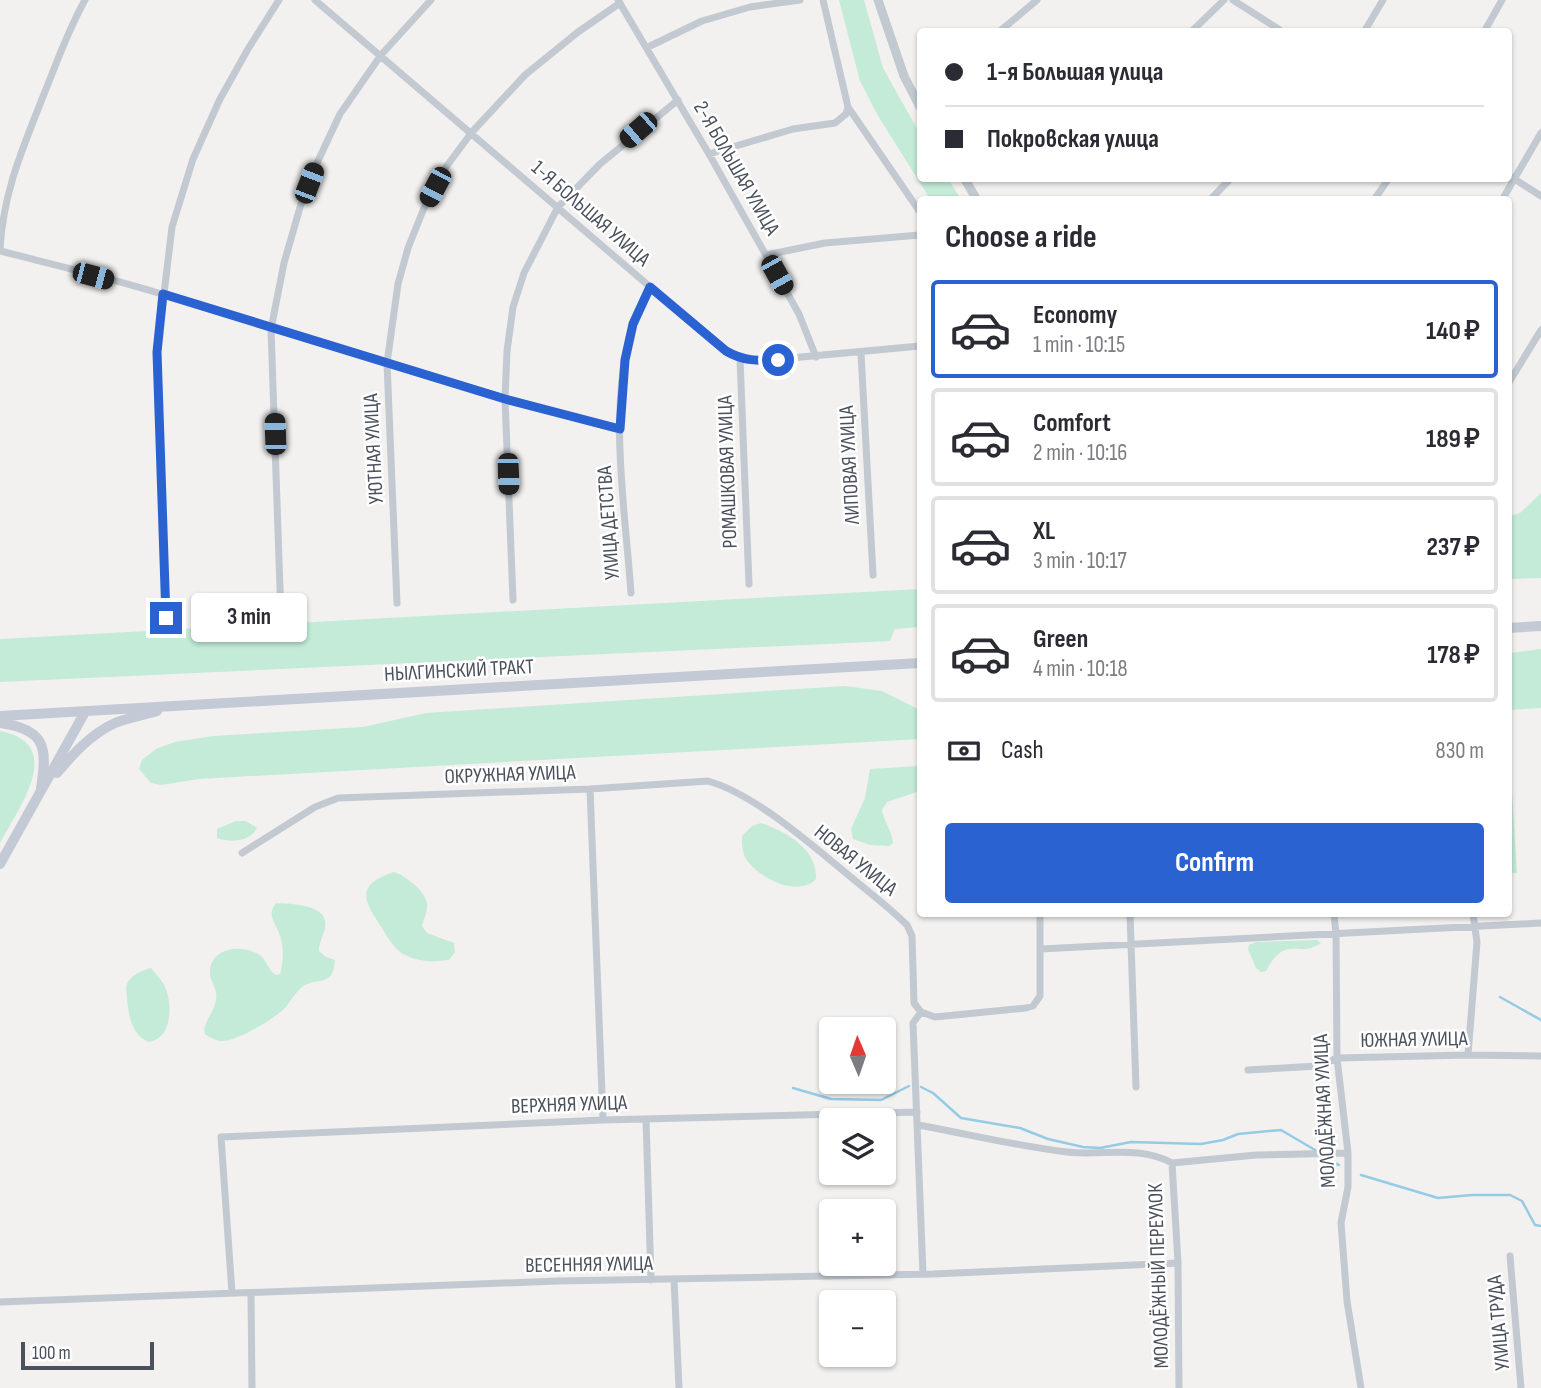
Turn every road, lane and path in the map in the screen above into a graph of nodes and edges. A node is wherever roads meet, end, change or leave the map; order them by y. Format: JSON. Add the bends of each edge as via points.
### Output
{"nodes":[{"id":1,"x":85,"y":0,"type":"edge"},
{"id":2,"x":279,"y":0,"type":"edge"},
{"id":3,"x":315,"y":0,"type":"edge"},
{"id":4,"x":431,"y":0,"type":"edge"},
{"id":5,"x":800,"y":0,"type":"edge"},
{"id":6,"x":823,"y":0,"type":"edge"},
{"id":7,"x":878,"y":0,"type":"edge"},
{"id":8,"x":1037,"y":0,"type":"edge"},
{"id":9,"x":1224,"y":0,"type":"edge"},
{"id":10,"x":1233,"y":0,"type":"edge"},
{"id":11,"x":1383,"y":0,"type":"edge"},
{"id":12,"x":1502,"y":0,"type":"edge"},
{"id":13,"x":619,"y":2,"type":"edge"},
{"id":14,"x":1004,"y":28,"type":"edge"},
{"id":15,"x":1195,"y":28,"type":"edge"},
{"id":16,"x":1277,"y":28,"type":"edge"},
{"id":17,"x":1366,"y":28,"type":"edge"},
{"id":18,"x":1485,"y":28,"type":"edge"},
{"id":19,"x":648,"y":47,"type":"junction"},
{"id":20,"x":381,"y":55,"type":"junction"},
{"id":21,"x":678,"y":100,"type":"junction"},
{"id":22,"x":917,"y":101,"type":"edge"},
{"id":23,"x":848,"y":107,"type":"junction"},
{"id":24,"x":472,"y":132,"type":"junction"},
{"id":25,"x":1541,"y":133,"type":"edge"},
{"id":26,"x":709,"y":153,"type":"junction"},
{"id":27,"x":1512,"y":176,"type":"edge"},
{"id":28,"x":1512,"y":178,"type":"edge"},
{"id":29,"x":1227,"y":182,"type":"edge"},
{"id":30,"x":1214,"y":196,"type":"edge"},
{"id":31,"x":1541,"y":196,"type":"edge"},
{"id":32,"x":558,"y":207,"type":"junction"},
{"id":33,"x":917,"y":208,"type":"edge"},
{"id":34,"x":917,"y":235,"type":"edge"},
{"id":35,"x":0,"y":250,"type":"edge"},
{"id":36,"x":766,"y":255,"type":"junction"},
{"id":37,"x":650,"y":287,"type":"junction"},
{"id":38,"x":163,"y":294,"type":"junction"},
{"id":39,"x":271,"y":329,"type":"junction"},
{"id":40,"x":1541,"y":330,"type":"edge"},
{"id":41,"x":917,"y":346,"type":"edge"},
{"id":42,"x":860,"y":353,"type":"junction"},
{"id":43,"x":816,"y":357,"type":"junction"},
{"id":44,"x":740,"y":359,"type":"junction"},
{"id":45,"x":387,"y":363,"type":"junction"},
{"id":46,"x":1512,"y":377,"type":"edge"},
{"id":47,"x":505,"y":399,"type":"junction"},
{"id":48,"x":620,"y":429,"type":"junction"},
{"id":49,"x":873,"y":575,"type":"dead end"},
{"id":50,"x":749,"y":584,"type":"dead end"},
{"id":51,"x":631,"y":593,"type":"dead end"},
{"id":52,"x":513,"y":600,"type":"dead end"},
{"id":53,"x":397,"y":603,"type":"dead end"},
{"id":54,"x":166,"y":618,"type":"dead end"},
{"id":55,"x":281,"y":618,"type":"dead end"},
{"id":56,"x":1541,"y":626,"type":"edge"},
{"id":57,"x":1512,"y":628,"type":"edge"},
{"id":58,"x":917,"y":663,"type":"edge"},
{"id":59,"x":169,"y":706,"type":"junction"},
{"id":60,"x":85,"y":712,"type":"junction"},
{"id":61,"x":0,"y":716,"type":"edge"},
{"id":62,"x":0,"y":723,"type":"edge"},
{"id":63,"x":590,"y":789,"type":"junction"},
{"id":64,"x":40,"y":795,"type":"junction"},
{"id":65,"x":242,"y":853,"type":"dead end"},
{"id":66,"x":0,"y":864,"type":"edge"},
{"id":67,"x":1040,"y":917,"type":"edge"},
{"id":68,"x":1130,"y":917,"type":"edge"},
{"id":69,"x":1334,"y":917,"type":"edge"},
{"id":70,"x":1473,"y":917,"type":"edge"},
{"id":71,"x":1541,"y":923,"type":"edge"},
{"id":72,"x":1474,"y":925,"type":"junction"},
{"id":73,"x":1336,"y":934,"type":"junction"},
{"id":74,"x":1132,"y":945,"type":"junction"},
{"id":75,"x":1041,"y":948,"type":"junction"},
{"id":76,"x":921,"y":1012,"type":"junction"},
{"id":77,"x":1468,"y":1055,"type":"junction"},
{"id":78,"x":1541,"y":1056,"type":"edge"},
{"id":79,"x":1337,"y":1058,"type":"junction"},
{"id":80,"x":1248,"y":1070,"type":"dead end"},
{"id":81,"x":1136,"y":1087,"type":"dead end"},
{"id":82,"x":918,"y":1112,"type":"junction"},
{"id":83,"x":646,"y":1119,"type":"junction"},
{"id":84,"x":603,"y":1120,"type":"junction"},
{"id":85,"x":918,"y":1125,"type":"junction"},
{"id":86,"x":1348,"y":1153,"type":"junction"},
{"id":87,"x":1172,"y":1163,"type":"junction"},
{"id":88,"x":1510,"y":1256,"type":"dead end"},
{"id":89,"x":1178,"y":1263,"type":"junction"},
{"id":90,"x":923,"y":1274,"type":"junction"},
{"id":91,"x":674,"y":1279,"type":"junction"},
{"id":92,"x":651,"y":1280,"type":"junction"},
{"id":93,"x":232,"y":1293,"type":"junction"},
{"id":94,"x":251,"y":1293,"type":"junction"},
{"id":95,"x":0,"y":1302,"type":"edge"},
{"id":96,"x":252,"y":1388,"type":"edge"},
{"id":97,"x":680,"y":1388,"type":"edge"},
{"id":98,"x":1179,"y":1388,"type":"edge"},
{"id":99,"x":1361,"y":1388,"type":"edge"},
{"id":100,"x":1521,"y":1388,"type":"edge"}],
"edges":[{"from":1,"to":35,"type":"street","via":[[12,176]]},
{"from":2,"to":38,"type":"street","via":[[220,99],[193,159],[172,228]]},
{"from":3,"to":20,"type":"street","name":"1-Я БОЛЬШАЯ УЛИЦА"},
{"from":4,"to":20,"type":"street"},
{"from":5,"to":19,"type":"street","via":[[750,6],[702,21]]},
{"from":6,"to":23,"type":"street"},
{"from":7,"to":22,"type":"street"},
{"from":8,"to":14,"type":"street"},
{"from":9,"to":15,"type":"street"},
{"from":10,"to":16,"type":"street"},
{"from":11,"to":17,"type":"street"},
{"from":12,"to":18,"type":"street"},
{"from":13,"to":19,"type":"street","name":"2-Я БОЛЬШАЯ УЛИЦА"},
{"from":13,"to":24,"type":"street","name":"УЮТНАЯ УЛИЦА","via":[[525,75]]},
{"from":19,"to":21,"type":"street","name":"2-Я БОЛЬШАЯ УЛИЦА"},
{"from":20,"to":24,"type":"street","name":"1-Я БОЛЬШАЯ УЛИЦА"},
{"from":20,"to":39,"type":"street","via":[[340,114],[317,163],[284,263]]},
{"from":21,"to":26,"type":"street","name":"2-Я БОЛЬШАЯ УЛИЦА"},
{"from":21,"to":32,"type":"street","via":[[600,164]]},
{"from":23,"to":26,"type":"street","via":[[835,123],[793,129]]},
{"from":23,"to":33,"type":"street"},
{"from":24,"to":32,"type":"street","name":"1-Я БОЛЬШАЯ УЛИЦА"},
{"from":24,"to":45,"type":"street","name":"УЮТНАЯ УЛИЦА","via":[[446,167],[408,248]]},
{"from":25,"to":27,"type":"street"},
{"from":26,"to":36,"type":"street","name":"2-Я БОЛЬШАЯ УЛИЦА"},
{"from":28,"to":31,"type":"street"},
{"from":29,"to":30,"type":"street"},
{"from":32,"to":37,"type":"street","name":"1-Я БОЛЬШАЯ УЛИЦА"},
{"from":32,"to":47,"type":"street","via":[[524,273],[513,307]]},
{"from":34,"to":36,"type":"street","via":[[825,243]]},
{"from":35,"to":38,"type":"street"},
{"from":36,"to":43,"type":"street","name":"2-Я БОЛЬШАЯ УЛИЦА","via":[[799,314]]},
{"from":37,"to":44,"type":"street","name":"1-Я БОЛЬШАЯ УЛИЦА"},
{"from":37,"to":48,"type":"street","name":"УЛИЦА ДЕТСТВА","via":[[633,324],[625,360]]},
{"from":38,"to":39,"type":"street"},
{"from":38,"to":54,"type":"street","via":[[157,352]]},
{"from":39,"to":45,"type":"street"},
{"from":39,"to":55,"type":"street"},
{"from":40,"to":46,"type":"street"},
{"from":41,"to":42,"type":"street"},
{"from":42,"to":43,"type":"street"},
{"from":42,"to":49,"type":"street","name":"ЛИПОВАЯ УЛИЦА"},
{"from":43,"to":44,"type":"street"},
{"from":44,"to":50,"type":"street","name":"РОМАШКОВАЯ УЛИЦА"},
{"from":45,"to":47,"type":"street"},
{"from":45,"to":53,"type":"street","name":"УЮТНАЯ УЛИЦА"},
{"from":47,"to":48,"type":"street"},
{"from":47,"to":52,"type":"street"},
{"from":48,"to":51,"type":"street","name":"УЛИЦА ДЕТСТВА"},
{"from":56,"to":57,"type":"main road"},
{"from":58,"to":59,"type":"main road","name":"НЫЛГИНСКИЙ ТРАКТ"},
{"from":59,"to":60,"type":"main road","name":"НЫЛГИНСКИЙ ТРАКТ"},
{"from":59,"to":64,"type":"main road","via":[[99,731],[77,749]]},
{"from":60,"to":61,"type":"main road","name":"НЫЛГИНСКИЙ ТРАКТ"},
{"from":60,"to":64,"type":"main road"},
{"from":62,"to":64,"type":"main road","via":[[26,728],[42,744]]},
{"from":63,"to":65,"type":"street","name":"ОКРУЖНАЯ УЛИЦА","via":[[338,798],[315,807]]},
{"from":63,"to":76,"type":"street","name":"НОВАЯ УЛИЦА","via":[[708,781],[726,786],[758,806],[907,925],[912,936],[914,1003]]},
{"from":63,"to":84,"type":"street","name":"ОКРУЖНАЯ УЛИЦА"},
{"from":64,"to":66,"type":"main road"},
{"from":67,"to":75,"type":"street"},
{"from":68,"to":74,"type":"street"},
{"from":69,"to":73,"type":"street","name":"МОЛОДЁЖНАЯ УЛИЦА"},
{"from":70,"to":72,"type":"street"},
{"from":71,"to":72,"type":"street"},
{"from":72,"to":73,"type":"street"},
{"from":72,"to":77,"type":"street","via":[[1477,942]]},
{"from":73,"to":74,"type":"street"},
{"from":73,"to":79,"type":"street","name":"МОЛОДЁЖНАЯ УЛИЦА"},
{"from":74,"to":75,"type":"street"},
{"from":74,"to":81,"type":"street"},
{"from":75,"to":76,"type":"street","via":[[1040,996],[1033,1006],[934,1017]]},
{"from":76,"to":82,"type":"street","via":[[913,1023]]},
{"from":77,"to":78,"type":"street","name":"ЮЖНАЯ УЛИЦА"},
{"from":77,"to":79,"type":"street","name":"ЮЖНАЯ УЛИЦА"},
{"from":79,"to":80,"type":"street","name":"ЮЖНАЯ УЛИЦА","via":[[1318,1066]]},
{"from":79,"to":86,"type":"street","name":"МОЛОДЁЖНАЯ УЛИЦА"},
{"from":82,"to":83,"type":"street","name":"ВЕРХНЯЯ УЛИЦА"},
{"from":82,"to":85,"type":"street"},
{"from":83,"to":84,"type":"street","name":"ВЕРХНЯЯ УЛИЦА"},
{"from":83,"to":92,"type":"street"},
{"from":84,"to":93,"type":"street","name":"ВЕРХНЯЯ УЛИЦА","via":[[221,1137]]},
{"from":85,"to":87,"type":"street","via":[[1070,1152],[1139,1151]]},
{"from":85,"to":90,"type":"street"},
{"from":86,"to":87,"type":"street"},
{"from":86,"to":99,"type":"street","name":"МОЛОДЁЖНАЯ УЛИЦА","via":[[1341,1223]]},
{"from":87,"to":89,"type":"street","name":"МОЛОДЁЖНЫЙ ПЕРЕУЛОК"},
{"from":88,"to":100,"type":"street","name":"УЛИЦА ТРУДА"},
{"from":89,"to":90,"type":"street","name":"ВЕСЕННЯЯ УЛИЦА"},
{"from":89,"to":98,"type":"street","name":"МОЛОДЁЖНЫЙ ПЕРЕУЛОК"},
{"from":90,"to":91,"type":"street","name":"ВЕСЕННЯЯ УЛИЦА"},
{"from":91,"to":92,"type":"street","name":"ВЕСЕННЯЯ УЛИЦА"},
{"from":91,"to":97,"type":"street"},
{"from":92,"to":94,"type":"street","name":"ВЕСЕННЯЯ УЛИЦА"},
{"from":93,"to":94,"type":"street","name":"ВЕСЕННЯЯ УЛИЦА"},
{"from":93,"to":95,"type":"street","name":"ВЕСЕННЯЯ УЛИЦА"},
{"from":94,"to":96,"type":"street"}]}
